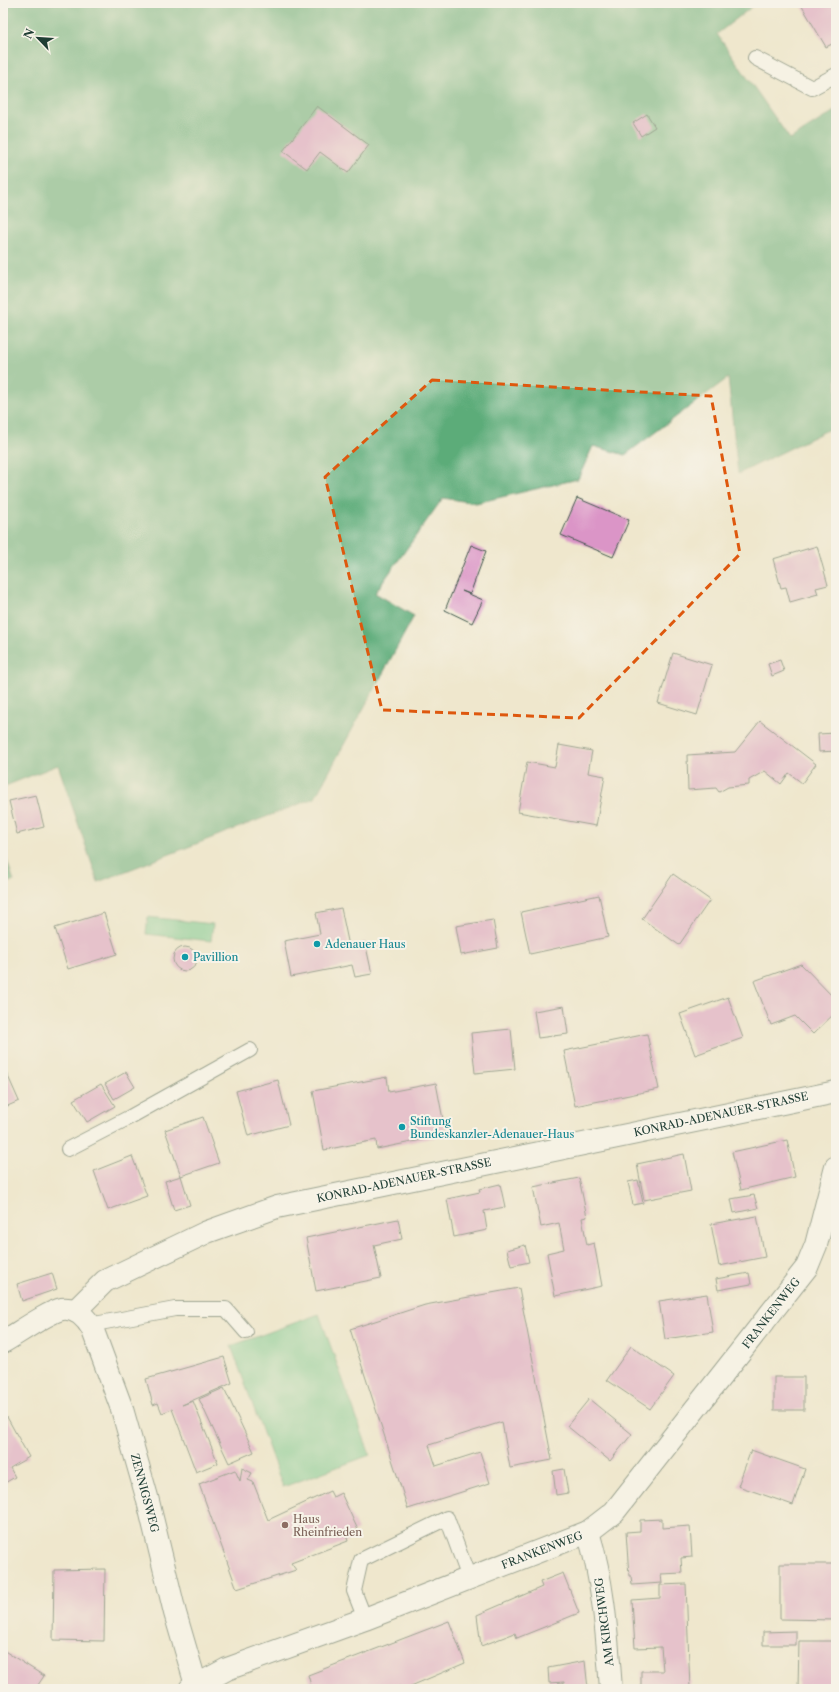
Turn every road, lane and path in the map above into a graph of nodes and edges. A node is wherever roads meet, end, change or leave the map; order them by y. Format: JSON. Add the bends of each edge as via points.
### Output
{"nodes":[{"id":1,"x":755,"y":58,"type":"dead end"},
{"id":2,"x":836,"y":75,"type":"edge"},
{"id":3,"x":250,"y":1050,"type":"dead end"},
{"id":4,"x":836,"y":1092,"type":"edge"},
{"id":5,"x":68,"y":1148,"type":"dead end"},
{"id":6,"x":836,"y":1167,"type":"edge"},
{"id":7,"x":75,"y":1311,"type":"junction"},
{"id":8,"x":92,"y":1328,"type":"junction"},
{"id":9,"x":246,"y":1332,"type":"dead end"},
{"id":10,"x":3,"y":1342,"type":"edge"},
{"id":11,"x":588,"y":1532,"type":"junction"},
{"id":12,"x":469,"y":1578,"type":"junction"},
{"id":13,"x":365,"y":1619,"type":"junction"},
{"id":14,"x":193,"y":1687,"type":"edge"},
{"id":15,"x":611,"y":1689,"type":"edge"}],
"edges":[{"from":1,"to":2,"type":"lane","via":[[812,88]]},
{"from":3,"to":5,"type":"lane","via":[[130,1117]]},
{"from":4,"to":7,"type":"street","name":"KONRAD-ADENAUER-STRASSE","via":[[277,1207],[207,1232],[105,1281]]},
{"from":6,"to":11,"type":"street","name":"FRANKENWEG","via":[[816,1245],[806,1267],[614,1512]]},
{"from":7,"to":8,"type":"street","name":"ZENNIGSWEG","via":[[85,1316]]},
{"from":7,"to":10,"type":"street","via":[[63,1309]]},
{"from":8,"to":9,"type":"lane","via":[[100,1323],[175,1309],[226,1309]]},
{"from":8,"to":14,"type":"street","name":"ZENNIGSWEG","via":[[122,1409],[145,1490]]},
{"from":11,"to":12,"type":"street","name":"FRANKENWEG"},
{"from":11,"to":15,"type":"street","name":"AM KIRCHWEG","via":[[604,1608]]},
{"from":12,"to":13,"type":"street","name":"FRANKENWEG"},
{"from":12,"to":13,"type":"lane","via":[[447,1518],[361,1560],[354,1590]]},
{"from":13,"to":14,"type":"street","name":"FRANKENWEG","via":[[227,1669]]}]}
